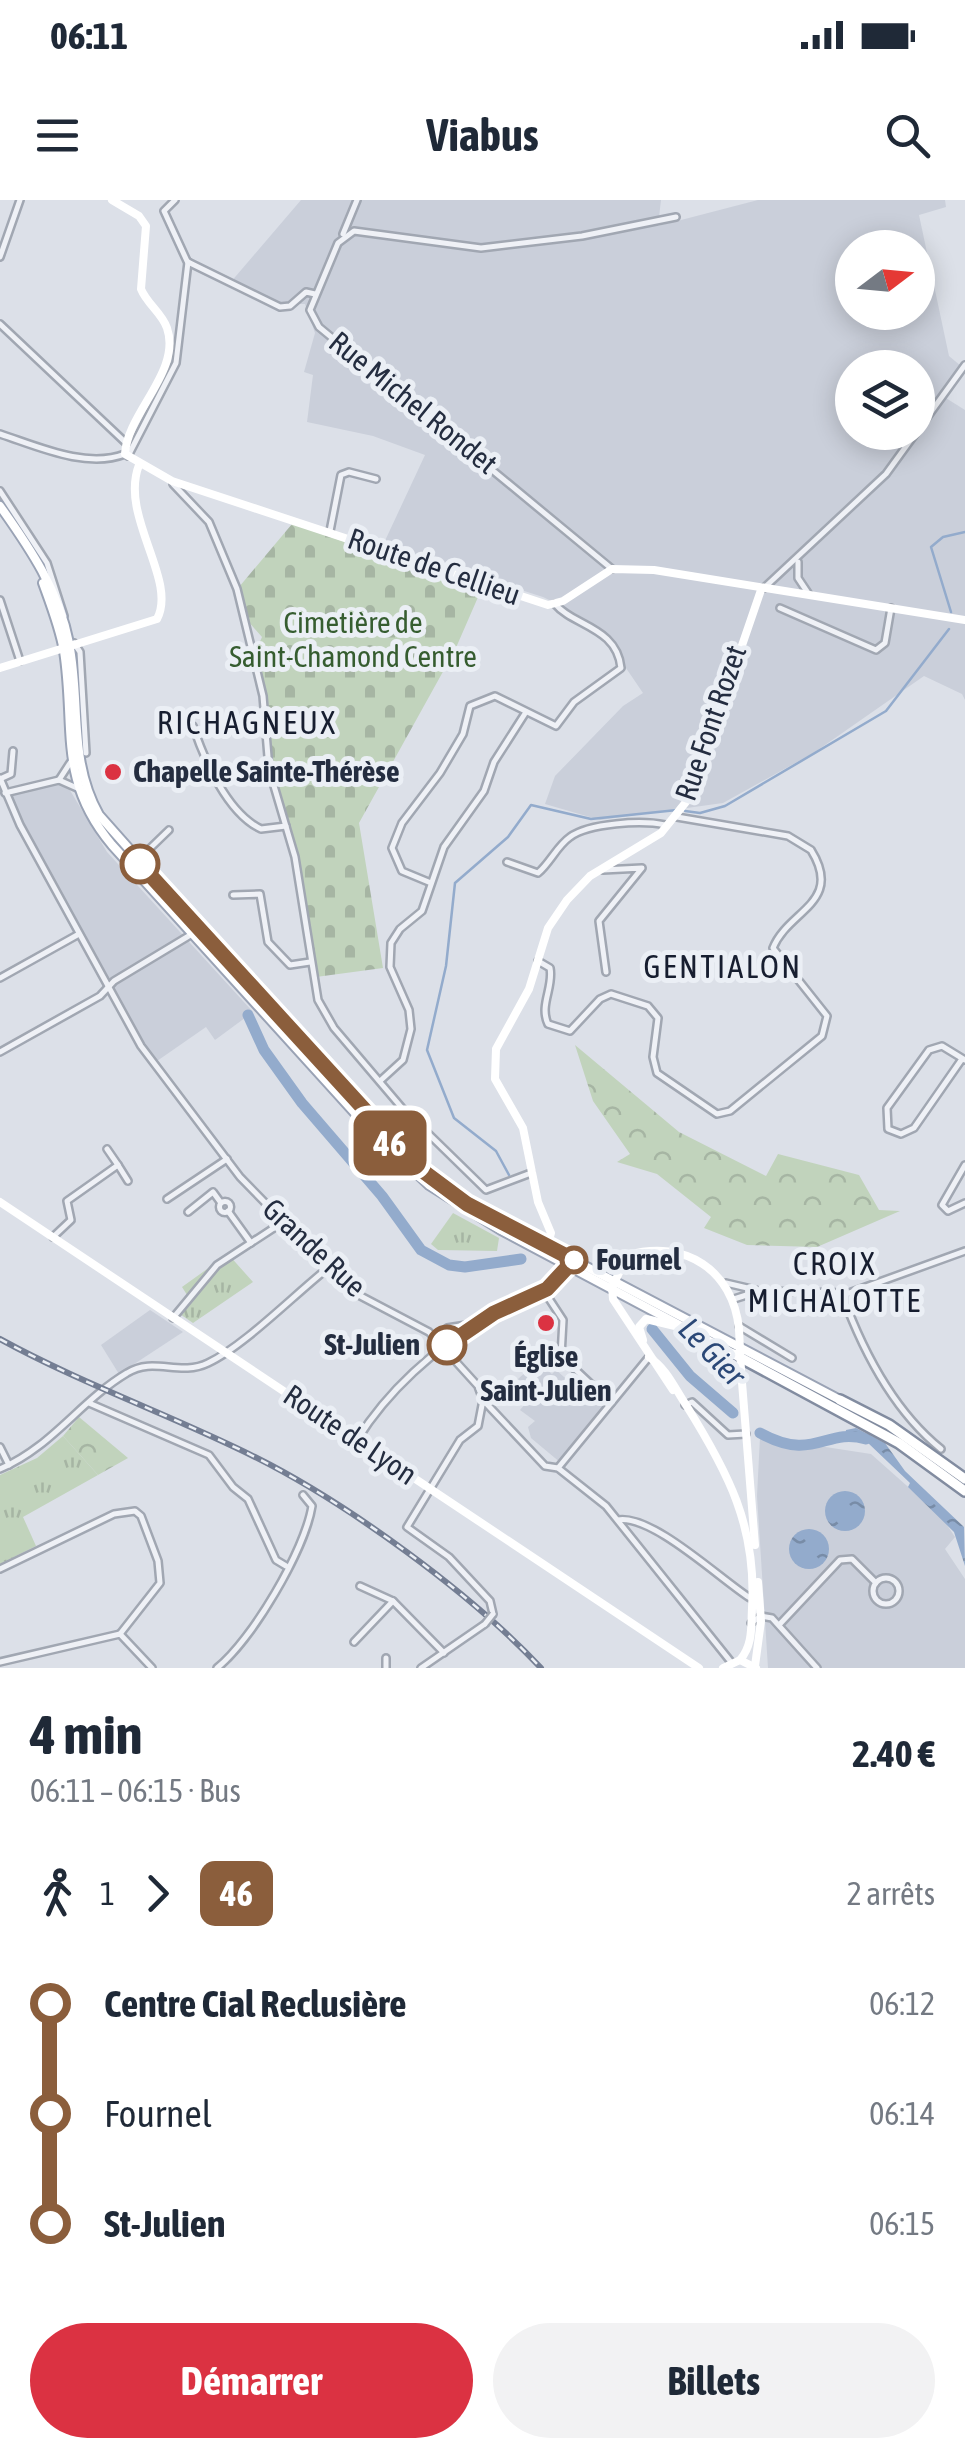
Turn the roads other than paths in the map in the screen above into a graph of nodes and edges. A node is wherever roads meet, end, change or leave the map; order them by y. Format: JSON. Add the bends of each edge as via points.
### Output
{"nodes":[{"id":1,"x":20,"y":200,"type":"edge"},
{"id":2,"x":112,"y":200,"type":"edge"},
{"id":3,"x":176,"y":200,"type":"edge"},
{"id":4,"x":357,"y":200,"type":"edge"},
{"id":5,"x":676,"y":216,"type":"dead end"},
{"id":6,"x":342,"y":236,"type":"junction"},
{"id":7,"x":0,"y":257,"type":"edge"},
{"id":8,"x":188,"y":262,"type":"junction"},
{"id":9,"x":315,"y":294,"type":"junction"},
{"id":10,"x":0,"y":324,"type":"edge"},
{"id":11,"x":965,"y":365,"type":"edge"},
{"id":12,"x":0,"y":434,"type":"edge"},
{"id":13,"x":126,"y":451,"type":"junction"},
{"id":14,"x":139,"y":465,"type":"junction"},
{"id":15,"x":376,"y":478,"type":"dead end"},
{"id":16,"x":172,"y":482,"type":"junction"},
{"id":17,"x":0,"y":491,"type":"edge"},
{"id":18,"x":0,"y":506,"type":"edge"},
{"id":19,"x":330,"y":532,"type":"junction"},
{"id":20,"x":798,"y":559,"type":"junction"},
{"id":21,"x":39,"y":567,"type":"junction"},
{"id":22,"x":612,"y":570,"type":"junction"},
{"id":23,"x":761,"y":590,"type":"junction"},
{"id":24,"x":808,"y":595,"type":"junction"},
{"id":25,"x":0,"y":600,"type":"edge"},
{"id":26,"x":555,"y":604,"type":"junction"},
{"id":27,"x":780,"y":608,"type":"dead end"},
{"id":28,"x":890,"y":608,"type":"junction"},
{"id":29,"x":62,"y":618,"type":"junction"},
{"id":30,"x":965,"y":620,"type":"edge"},
{"id":31,"x":69,"y":645,"type":"junction"},
{"id":32,"x":20,"y":661,"type":"junction"},
{"id":33,"x":0,"y":668,"type":"edge"},
{"id":34,"x":526,"y":712,"type":"junction"},
{"id":35,"x":192,"y":726,"type":"dead end"},
{"id":36,"x":13,"y":750,"type":"dead end"},
{"id":37,"x":86,"y":753,"type":"dead end"},
{"id":38,"x":70,"y":763,"type":"junction"},
{"id":39,"x":0,"y":779,"type":"edge"},
{"id":40,"x":59,"y":780,"type":"junction"},
{"id":41,"x":77,"y":788,"type":"junction"},
{"id":42,"x":6,"y":793,"type":"junction"},
{"id":43,"x":680,"y":812,"type":"junction"},
{"id":44,"x":286,"y":826,"type":"junction"},
{"id":45,"x":667,"y":828,"type":"junction"},
{"id":46,"x":168,"y":830,"type":"dead end"},
{"id":47,"x":137,"y":861,"type":"junction"},
{"id":48,"x":507,"y":862,"type":"dead end"},
{"id":49,"x":602,"y":868,"type":"junction"},
{"id":50,"x":432,"y":883,"type":"junction"},
{"id":51,"x":233,"y":895,"type":"dead end"},
{"id":52,"x":196,"y":930,"type":"junction"},
{"id":53,"x":80,"y":934,"type":"junction"},
{"id":54,"x":538,"y":961,"type":"junction"},
{"id":55,"x":310,"y":962,"type":"junction"},
{"id":56,"x":606,"y":972,"type":"dead end"},
{"id":57,"x":0,"y":978,"type":"edge"},
{"id":58,"x":109,"y":988,"type":"junction"},
{"id":59,"x":0,"y":1052,"type":"edge"},
{"id":60,"x":964,"y":1060,"type":"edge"},
{"id":61,"x":380,"y":1081,"type":"junction"},
{"id":62,"x":106,"y":1149,"type":"dead end"},
{"id":63,"x":227,"y":1159,"type":"junction"},
{"id":64,"x":118,"y":1166,"type":"junction"},
{"id":65,"x":965,"y":1166,"type":"edge"},
{"id":66,"x":531,"y":1173,"type":"junction"},
{"id":67,"x":128,"y":1182,"type":"dead end"},
{"id":68,"x":167,"y":1199,"type":"dead end"},
{"id":69,"x":0,"y":1202,"type":"edge"},
{"id":70,"x":965,"y":1203,"type":"edge"},
{"id":71,"x":188,"y":1212,"type":"dead end"},
{"id":72,"x":283,"y":1222,"type":"junction"},
{"id":73,"x":53,"y":1237,"type":"junction"},
{"id":74,"x":250,"y":1243,"type":"junction"},
{"id":75,"x":547,"y":1250,"type":"junction"},
{"id":76,"x":964,"y":1254,"type":"edge"},
{"id":77,"x":572,"y":1263,"type":"junction"},
{"id":78,"x":328,"y":1268,"type":"junction"},
{"id":79,"x":726,"y":1283,"type":"junction"},
{"id":80,"x":613,"y":1284,"type":"junction"},
{"id":81,"x":544,"y":1291,"type":"junction"},
{"id":82,"x":759,"y":1291,"type":"junction"},
{"id":83,"x":842,"y":1294,"type":"junction"},
{"id":84,"x":734,"y":1299,"type":"junction"},
{"id":85,"x":173,"y":1318,"type":"junction"},
{"id":86,"x":477,"y":1324,"type":"junction"},
{"id":87,"x":739,"y":1327,"type":"junction"},
{"id":88,"x":451,"y":1342,"type":"junction"},
{"id":89,"x":444,"y":1347,"type":"junction"},
{"id":90,"x":560,"y":1349,"type":"junction"},
{"id":91,"x":724,"y":1349,"type":"junction"},
{"id":92,"x":224,"y":1352,"type":"junction"},
{"id":93,"x":734,"y":1354,"type":"joint"},
{"id":94,"x":648,"y":1356,"type":"junction"},
{"id":95,"x":792,"y":1358,"type":"dead end"},
{"id":96,"x":538,"y":1360,"type":"dead end"},
{"id":97,"x":663,"y":1368,"type":"junction"},
{"id":98,"x":483,"y":1400,"type":"junction"},
{"id":99,"x":840,"y":1400,"type":"joint"},
{"id":100,"x":89,"y":1403,"type":"junction"},
{"id":101,"x":611,"y":1403,"type":"junction"},
{"id":102,"x":686,"y":1405,"type":"junction"},
{"id":103,"x":746,"y":1434,"type":"junction"},
{"id":104,"x":357,"y":1440,"type":"junction"},
{"id":105,"x":0,"y":1446,"type":"edge"},
{"id":106,"x":942,"y":1449,"type":"dead end"},
{"id":107,"x":10,"y":1465,"type":"junction"},
{"id":108,"x":558,"y":1468,"type":"junction"},
{"id":109,"x":0,"y":1469,"type":"edge"},
{"id":110,"x":965,"y":1479,"type":"edge"},
{"id":111,"x":430,"y":1489,"type":"junction"},
{"id":112,"x":965,"y":1490,"type":"edge"},
{"id":113,"x":750,"y":1492,"type":"junction"},
{"id":114,"x":303,"y":1495,"type":"dead end"},
{"id":115,"x":742,"y":1509,"type":"junction"},
{"id":116,"x":618,"y":1520,"type":"junction"},
{"id":117,"x":754,"y":1557,"type":"junction"},
{"id":118,"x":286,"y":1566,"type":"junction"},
{"id":119,"x":0,"y":1569,"type":"edge"},
{"id":120,"x":876,"y":1583,"type":"junction"},
{"id":121,"x":360,"y":1586,"type":"dead end"},
{"id":122,"x":752,"y":1598,"type":"junction"},
{"id":123,"x":393,"y":1601,"type":"junction"},
{"id":124,"x":761,"y":1616,"type":"junction"},
{"id":125,"x":751,"y":1624,"type":"junction"},
{"id":126,"x":779,"y":1625,"type":"junction"},
{"id":127,"x":759,"y":1631,"type":"junction"},
{"id":128,"x":120,"y":1634,"type":"junction"},
{"id":129,"x":354,"y":1642,"type":"dead end"},
{"id":130,"x":444,"y":1652,"type":"junction"},
{"id":131,"x":386,"y":1658,"type":"dead end"},
{"id":132,"x":0,"y":1662,"type":"edge"},
{"id":133,"x":732,"y":1663,"type":"edge"},
{"id":134,"x":756,"y":1667,"type":"edge"},
{"id":135,"x":152,"y":1668,"type":"edge"},
{"id":136,"x":216,"y":1668,"type":"edge"},
{"id":137,"x":386,"y":1668,"type":"edge"},
{"id":138,"x":421,"y":1668,"type":"edge"},
{"id":139,"x":699,"y":1668,"type":"edge"},
{"id":140,"x":817,"y":1668,"type":"edge"}],
"edges":[{"from":1,"to":7,"type":"street"},
{"from":2,"to":13,"type":"main road","via":[[146,226],[141,289],[169,337]]},
{"from":3,"to":8,"type":"street","via":[[164,211]]},
{"from":4,"to":6,"type":"street","name":"Rue Michel Rondet"},
{"from":5,"to":6,"type":"street","via":[[481,248],[360,231]]},
{"from":6,"to":9,"type":"street","name":"Rue Michel Rondet"},
{"from":8,"to":9,"type":"street","via":[[280,307],[306,292]]},
{"from":8,"to":13,"type":"street","via":[[176,363]]},
{"from":9,"to":22,"type":"street","name":"Rue Michel Rondet","via":[[310,310],[319,327]]},
{"from":10,"to":13,"type":"street"},
{"from":11,"to":20,"type":"street","via":[[886,474]]},
{"from":12,"to":13,"type":"street","via":[[84,458],[106,460]]},
{"from":13,"to":14,"type":"main road","name":"Route de Cellieu"},
{"from":14,"to":16,"type":"main road","name":"Route de Cellieu"},
{"from":14,"to":31,"type":"main road","via":[[132,496],[161,594],[160,614],[147,625]]},
{"from":15,"to":19,"type":"street","via":[[342,475]]},
{"from":16,"to":19,"type":"main road","name":"Route de Cellieu"},
{"from":16,"to":44,"type":"street","via":[[206,518],[237,590]]},
{"from":17,"to":29,"type":"street","via":[[47,564],[64,606]]},
{"from":18,"to":21,"type":"main road"},
{"from":19,"to":26,"type":"main road","name":"Route de Cellieu"},
{"from":20,"to":23,"type":"street"},
{"from":20,"to":24,"type":"street","via":[[798,578]]},
{"from":21,"to":29,"type":"main road"},
{"from":21,"to":31,"type":"main road"},
{"from":22,"to":23,"type":"main road","via":[[654,570]]},
{"from":22,"to":26,"type":"main road","name":"Route de Cellieu"},
{"from":23,"to":24,"type":"main road"},
{"from":23,"to":43,"type":"main road","name":"Rue Font Rozet"},
{"from":24,"to":28,"type":"main road"},
{"from":25,"to":32,"type":"street"},
{"from":26,"to":34,"type":"street","via":[[590,624],[620,660],[620,670],[574,702],[556,726]]},
{"from":27,"to":28,"type":"street","via":[[876,650],[885,642]]},
{"from":28,"to":30,"type":"main road"},
{"from":29,"to":31,"type":"main road"},
{"from":31,"to":32,"type":"main road"},
{"from":31,"to":37,"type":"street","via":[[80,652]]},
{"from":31,"to":38,"type":"main road"},
{"from":31,"to":47,"type":"main road","via":[[83,782],[106,825]]},
{"from":32,"to":33,"type":"main road"},
{"from":34,"to":50,"type":"street","via":[[484,791],[444,847]]},
{"from":34,"to":50,"type":"street","via":[[495,696],[470,706],[463,734],[402,823],[392,848],[396,866]]},
{"from":35,"to":44,"type":"street","via":[[245,818],[261,829]]},
{"from":36,"to":39,"type":"street","via":[[11,774]]},
{"from":38,"to":40,"type":"street"},
{"from":38,"to":41,"type":"main road"},
{"from":39,"to":42,"type":"street","name":"Grande Rue"},
{"from":40,"to":41,"type":"street"},
{"from":40,"to":42,"type":"street"},
{"from":41,"to":52,"type":"main road","via":[[100,830]]},
{"from":42,"to":53,"type":"street","name":"Grande Rue"},
{"from":43,"to":45,"type":"main road","name":"Rue Font Rozet"},
{"from":43,"to":54,"type":"street","via":[[796,838],[816,858],[816,900],[773,948],[828,1021],[822,1036],[730,1112],[712,1112],[658,1073],[658,1018],[648,1006],[605,995],[576,1028],[553,1028],[544,1010],[552,975]]},
{"from":44,"to":55,"type":"street"},
{"from":45,"to":48,"type":"street","via":[[632,822],[586,828],[538,873]]},
{"from":45,"to":49,"type":"main road","name":"Rue Font Rozet"},
{"from":46,"to":47,"type":"street"},
{"from":47,"to":52,"type":"main road"},
{"from":49,"to":54,"type":"main road","name":"Rue Font Rozet","via":[[554,918]]},
{"from":49,"to":56,"type":"street","via":[[642,868],[599,921]]},
{"from":50,"to":61,"type":"street","via":[[420,915],[391,943],[390,967],[411,1029],[402,1060]]},
{"from":51,"to":55,"type":"street","via":[[260,894],[270,944],[290,965]]},
{"from":52,"to":58,"type":"street"},
{"from":52,"to":75,"type":"main road","via":[[395,1156],[460,1206]]},
{"from":53,"to":57,"type":"street"},
{"from":53,"to":58,"type":"street","name":"Grande Rue"},
{"from":54,"to":66,"type":"main road","name":"Rue Font Rozet","via":[[494,1061],[498,1087],[523,1128]]},
{"from":55,"to":61,"type":"street","via":[[318,1000],[334,1028]]},
{"from":58,"to":59,"type":"street"},
{"from":58,"to":63,"type":"street","name":"Grande Rue"},
{"from":60,"to":60,"type":"street","via":[[908,1134],[894,1134],[884,1114],[933,1046]]},
{"from":61,"to":66,"type":"street","via":[[486,1190]]},
{"from":62,"to":64,"type":"street"},
{"from":63,"to":68,"type":"street"},
{"from":63,"to":72,"type":"street","name":"Grande Rue"},
{"from":64,"to":67,"type":"street"},
{"from":64,"to":73,"type":"street","via":[[67,1201],[71,1220]]},
{"from":65,"to":70,"type":"street","via":[[942,1205],[948,1211]]},
{"from":66,"to":75,"type":"main road","name":"Rue Font Rozet","via":[[550,1233]]},
{"from":69,"to":73,"type":"main road","name":"Route de Lyon"},
{"from":71,"to":74,"type":"street","via":[[213,1192]]},
{"from":72,"to":74,"type":"street"},
{"from":72,"to":78,"type":"street","name":"Grande Rue"},
{"from":73,"to":85,"type":"main road","name":"Route de Lyon"},
{"from":74,"to":85,"type":"street","via":[[229,1256]]},
{"from":75,"to":77,"type":"main road"},
{"from":76,"to":83,"type":"street"},
{"from":77,"to":80,"type":"main road"},
{"from":77,"to":81,"type":"street"},
{"from":78,"to":89,"type":"street","name":"Grande Rue","via":[[351,1290],[422,1327]]},
{"from":78,"to":92,"type":"street"},
{"from":79,"to":80,"type":"main road","via":[[691,1258],[638,1253],[625,1258]]},
{"from":79,"to":82,"type":"street"},
{"from":79,"to":84,"type":"main road"},
{"from":80,"to":91,"type":"main road"},
{"from":80,"to":94,"type":"main road","via":[[617,1309]]},
{"from":80,"to":99,"type":"main road"},
{"from":81,"to":86,"type":"street"},
{"from":81,"to":90,"type":"street","via":[[563,1320]]},
{"from":82,"to":83,"type":"street"},
{"from":82,"to":84,"type":"street"},
{"from":83,"to":106,"type":"street","via":[[862,1347],[916,1424]]},
{"from":84,"to":87,"type":"main road"},
{"from":85,"to":92,"type":"main road","name":"Route de Lyon"},
{"from":86,"to":88,"type":"street"},
{"from":86,"to":88,"type":"street","via":[[452,1326],[446,1332]]},
{"from":87,"to":95,"type":"street"},
{"from":87,"to":103,"type":"main road","bridge":true},
{"from":88,"to":89,"type":"street"},
{"from":89,"to":98,"type":"street","name":"Grande Rue"},
{"from":89,"to":104,"type":"street","via":[[408,1376]]},
{"from":90,"to":96,"type":"street"},
{"from":90,"to":101,"type":"street"},
{"from":91,"to":93,"type":"main road"},
{"from":91,"to":97,"type":"main road","via":[[646,1319],[640,1335]]},
{"from":92,"to":100,"type":"street","via":[[194,1368],[139,1366]]},
{"from":92,"to":104,"type":"main road","name":"Route de Lyon"},
{"from":93,"to":112,"type":"highway","via":[[900,1443]]},
{"from":94,"to":97,"type":"main road"},
{"from":94,"to":101,"type":"street"},
{"from":94,"to":102,"type":"main road"},
{"from":97,"to":102,"type":"main road"},
{"from":98,"to":108,"type":"street","name":"Grande Rue","via":[[545,1466]]},
{"from":98,"to":111,"type":"street","via":[[478,1426]]},
{"from":99,"to":110,"type":"highway","via":[[889,1425]]},
{"from":100,"to":107,"type":"street","via":[[40,1449]]},
{"from":100,"to":118,"type":"street","via":[[188,1444],[220,1466],[250,1500],[276,1560]]},
{"from":101,"to":108,"type":"street"},
{"from":102,"to":103,"type":"street","via":[[692,1402],[728,1435]]},
{"from":102,"to":115,"type":"main road"},
{"from":103,"to":113,"type":"main road"},
{"from":104,"to":111,"type":"main road","name":"Route de Lyon"},
{"from":105,"to":107,"type":"street"},
{"from":107,"to":109,"type":"street"},
{"from":108,"to":116,"type":"street","name":"Grande Rue"},
{"from":111,"to":130,"type":"street","bridge":true,"via":[[409,1521],[410,1533],[449,1557],[493,1614]]},
{"from":111,"to":139,"type":"main road","name":"Route de Lyon"},
{"from":113,"to":115,"type":"main road"},
{"from":113,"to":117,"type":"main road"},
{"from":114,"to":118,"type":"street","via":[[312,1510]]},
{"from":115,"to":117,"type":"main road"},
{"from":116,"to":122,"type":"street","via":[[680,1546]]},
{"from":116,"to":133,"type":"street","name":"Grande Rue"},
{"from":117,"to":122,"type":"main road"},
{"from":117,"to":124,"type":"main road"},
{"from":118,"to":136,"type":"street","via":[[252,1632]]},
{"from":119,"to":128,"type":"street","via":[[114,1514],[135,1511],[158,1561],[160,1583]]},
{"from":120,"to":120,"type":"street","via":[[896,1583],[896,1599],[878,1601]]},
{"from":120,"to":126,"type":"street","via":[[852,1560],[840,1560]]},
{"from":121,"to":123,"type":"street"},
{"from":122,"to":125,"type":"main road"},
{"from":123,"to":129,"type":"street"},
{"from":123,"to":130,"type":"street"},
{"from":124,"to":125,"type":"street"},
{"from":124,"to":126,"type":"street"},
{"from":124,"to":127,"type":"main road"},
{"from":125,"to":133,"type":"main road","via":[[749,1646]]},
{"from":126,"to":127,"type":"street"},
{"from":126,"to":140,"type":"street"},
{"from":127,"to":134,"type":"main road"},
{"from":128,"to":132,"type":"street"},
{"from":128,"to":135,"type":"street"},
{"from":130,"to":138,"type":"street"},
{"from":131,"to":137,"type":"street"},
{"from":133,"to":134,"type":"main road"}]}
